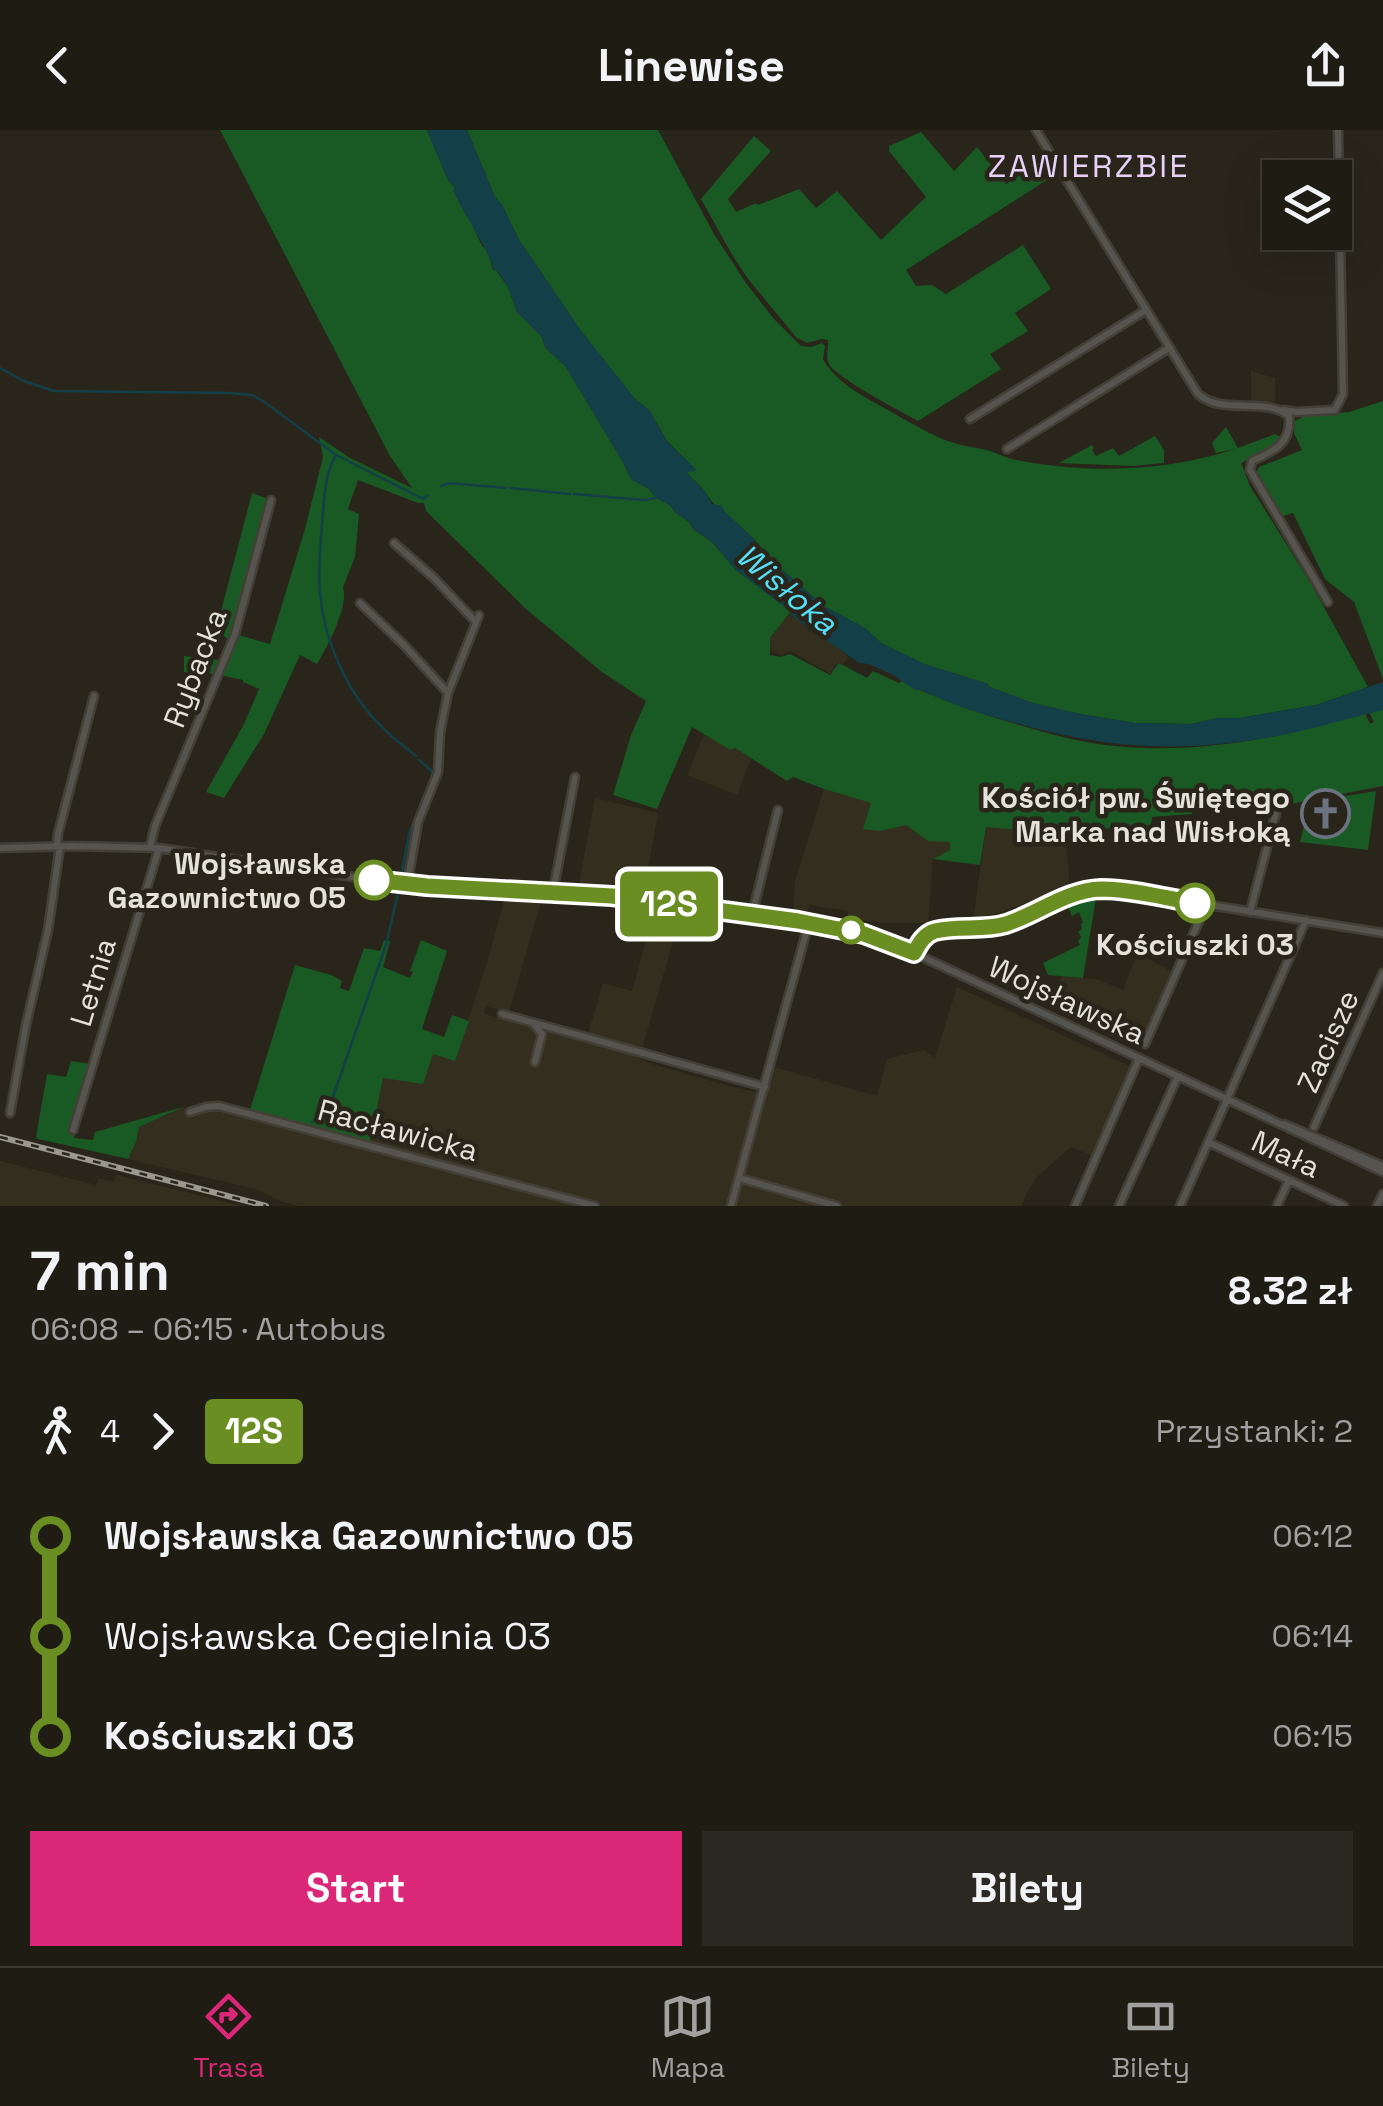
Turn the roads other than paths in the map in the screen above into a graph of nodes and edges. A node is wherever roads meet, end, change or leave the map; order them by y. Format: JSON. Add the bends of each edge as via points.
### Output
{"nodes":[{"id":1,"x":1036,"y":130,"type":"edge"},
{"id":2,"x":1338,"y":130,"type":"edge"},
{"id":3,"x":1146,"y":310,"type":"junction"},
{"id":4,"x":1169,"y":348,"type":"junction"},
{"id":5,"x":1292,"y":414,"type":"junction"},
{"id":6,"x":970,"y":419,"type":"dead end"},
{"id":7,"x":1007,"y":448,"type":"dead end"},
{"id":8,"x":271,"y":500,"type":"dead end"},
{"id":9,"x":394,"y":543,"type":"dead end"},
{"id":10,"x":1328,"y":602,"type":"dead end"},
{"id":11,"x":360,"y":603,"type":"dead end"},
{"id":12,"x":448,"y":693,"type":"junction"},
{"id":13,"x":94,"y":696,"type":"dead end"},
{"id":14,"x":575,"y":777,"type":"dead end"},
{"id":15,"x":1277,"y":809,"type":"dead end"},
{"id":16,"x":778,"y":810,"type":"dead end"},
{"id":17,"x":59,"y":846,"type":"junction"},
{"id":18,"x":0,"y":848,"type":"edge"},
{"id":19,"x":154,"y":848,"type":"junction"},
{"id":20,"x":407,"y":885,"type":"junction"},
{"id":21,"x":553,"y":892,"type":"junction"},
{"id":22,"x":1206,"y":905,"type":"junction"},
{"id":23,"x":1250,"y":912,"type":"junction"},
{"id":24,"x":752,"y":915,"type":"junction"},
{"id":25,"x":1306,"y":920,"type":"junction"},
{"id":26,"x":809,"y":922,"type":"junction"},
{"id":27,"x":1383,"y":933,"type":"edge"},
{"id":28,"x":914,"y":953,"type":"junction"},
{"id":29,"x":1383,"y":974,"type":"edge"},
{"id":30,"x":502,"y":1014,"type":"dead end"},
{"id":31,"x":534,"y":1023,"type":"junction"},
{"id":32,"x":1145,"y":1044,"type":"dead end"},
{"id":33,"x":1140,"y":1058,"type":"junction"},
{"id":34,"x":535,"y":1062,"type":"dead end"},
{"id":35,"x":1178,"y":1076,"type":"junction"},
{"id":36,"x":765,"y":1088,"type":"junction"},
{"id":37,"x":1228,"y":1098,"type":"junction"},
{"id":38,"x":190,"y":1112,"type":"dead end"},
{"id":39,"x":10,"y":1113,"type":"dead end"},
{"id":40,"x":1314,"y":1127,"type":"dead end"},
{"id":41,"x":73,"y":1130,"type":"dead end"},
{"id":42,"x":1208,"y":1142,"type":"junction"},
{"id":43,"x":1383,"y":1169,"type":"edge"},
{"id":44,"x":739,"y":1178,"type":"junction"},
{"id":45,"x":1289,"y":1180,"type":"junction"},
{"id":46,"x":1383,"y":1194,"type":"edge"},
{"id":47,"x":595,"y":1206,"type":"edge"},
{"id":48,"x":731,"y":1206,"type":"edge"},
{"id":49,"x":837,"y":1206,"type":"edge"},
{"id":50,"x":1074,"y":1206,"type":"edge"},
{"id":51,"x":1119,"y":1206,"type":"edge"},
{"id":52,"x":1180,"y":1206,"type":"edge"},
{"id":53,"x":1277,"y":1206,"type":"edge"},
{"id":54,"x":1344,"y":1206,"type":"edge"},
{"id":55,"x":1378,"y":1206,"type":"edge"}],
"edges":[{"from":1,"to":3,"type":"street"},
{"from":2,"to":5,"type":"street","via":[[1343,394],[1334,410]]},
{"from":3,"to":4,"type":"street"},
{"from":3,"to":6,"type":"street"},
{"from":4,"to":5,"type":"street","via":[[1204,400]]},
{"from":4,"to":7,"type":"street"},
{"from":5,"to":10,"type":"street","via":[[1284,443],[1252,461],[1250,470]]},
{"from":8,"to":19,"type":"street","name":"Rybacka","via":[[235,634],[155,826]]},
{"from":9,"to":12,"type":"street","via":[[477,618]]},
{"from":11,"to":12,"type":"street"},
{"from":12,"to":20,"type":"street","via":[[438,772],[418,822]]},
{"from":13,"to":17,"type":"street"},
{"from":14,"to":21,"type":"street"},
{"from":15,"to":23,"type":"street"},
{"from":16,"to":24,"type":"street"},
{"from":17,"to":18,"type":"street","name":"Wojsławska"},
{"from":17,"to":19,"type":"street","name":"Wojsławska"},
{"from":17,"to":39,"type":"street"},
{"from":19,"to":20,"type":"street","name":"Wojsławska"},
{"from":19,"to":41,"type":"street","name":"Letnia"},
{"from":20,"to":21,"type":"street","name":"Wojsławska"},
{"from":21,"to":24,"type":"street","name":"Wojsławska"},
{"from":22,"to":23,"type":"street"},
{"from":22,"to":28,"type":"street","via":[[1089,890],[1004,924],[937,931]]},
{"from":22,"to":32,"type":"street"},
{"from":23,"to":25,"type":"street"},
{"from":24,"to":26,"type":"street","name":"Wojsławska"},
{"from":25,"to":27,"type":"street"},
{"from":25,"to":37,"type":"street"},
{"from":26,"to":28,"type":"street","name":"Wojsławska"},
{"from":26,"to":36,"type":"street"},
{"from":28,"to":33,"type":"street","name":"Wojsławska"},
{"from":29,"to":40,"type":"street","name":"Zacisze"},
{"from":30,"to":31,"type":"street"},
{"from":31,"to":34,"type":"street","via":[[542,1034]]},
{"from":31,"to":36,"type":"street"},
{"from":33,"to":35,"type":"street","name":"Wojsławska"},
{"from":33,"to":50,"type":"street"},
{"from":35,"to":37,"type":"street","name":"Wojsławska"},
{"from":35,"to":51,"type":"street"},
{"from":36,"to":44,"type":"street"},
{"from":37,"to":42,"type":"street"},
{"from":37,"to":43,"type":"street","name":"Wojsławska"},
{"from":38,"to":47,"type":"street","name":"Racławicka","via":[[220,1106]]},
{"from":42,"to":45,"type":"street","name":"Mała"},
{"from":42,"to":52,"type":"street"},
{"from":44,"to":48,"type":"street"},
{"from":44,"to":49,"type":"street"},
{"from":45,"to":53,"type":"street"},
{"from":45,"to":54,"type":"street","name":"Mała"},
{"from":46,"to":55,"type":"street"}]}
